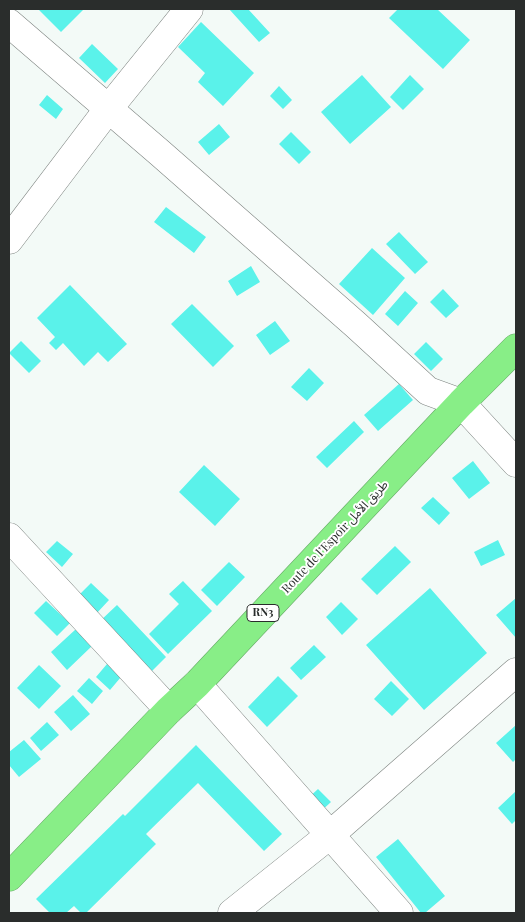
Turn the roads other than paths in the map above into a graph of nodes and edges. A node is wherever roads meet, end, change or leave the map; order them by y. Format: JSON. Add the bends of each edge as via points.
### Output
{"nodes":[{"id":1,"x":189,"y":9,"type":"edge"},
{"id":2,"x":9,"y":23,"type":"edge"},
{"id":3,"x":108,"y":108,"type":"junction"},
{"id":4,"x":9,"y":240,"type":"edge"},
{"id":5,"x":516,"y":348,"type":"edge"},
{"id":6,"x":461,"y":403,"type":"junction"},
{"id":7,"x":516,"y":463,"type":"edge"},
{"id":8,"x":9,"y":537,"type":"edge"},
{"id":9,"x":516,"y":672,"type":"edge"},
{"id":10,"x":197,"y":684,"type":"junction"},
{"id":11,"x":169,"y":710,"type":"junction"},
{"id":12,"x":331,"y":834,"type":"junction"},
{"id":13,"x":9,"y":878,"type":"edge"},
{"id":14,"x":232,"y":913,"type":"edge"},
{"id":15,"x":399,"y":913,"type":"edge"}],
"edges":[{"from":1,"to":3,"type":"street"},
{"from":2,"to":3,"type":"street"},
{"from":3,"to":4,"type":"street"},
{"from":3,"to":6,"type":"street","via":[[428,391]]},
{"from":5,"to":6,"type":"highway","name":"Route de l’Espoir طريق الأمل","number":"RN3"},
{"from":6,"to":7,"type":"street"},
{"from":6,"to":10,"type":"highway","name":"Route de l’Espoir طريق الأمل","number":"RN3"},
{"from":8,"to":11,"type":"street"},
{"from":9,"to":12,"type":"street"},
{"from":10,"to":11,"type":"highway","name":"Route de l’Espoir طريق الأمل","number":"RN3"},
{"from":10,"to":12,"type":"street"},
{"from":11,"to":13,"type":"highway","name":"Route de l’Espoir طريق الأمل","number":"RN3"},
{"from":12,"to":14,"type":"street"},
{"from":12,"to":15,"type":"street"}]}
